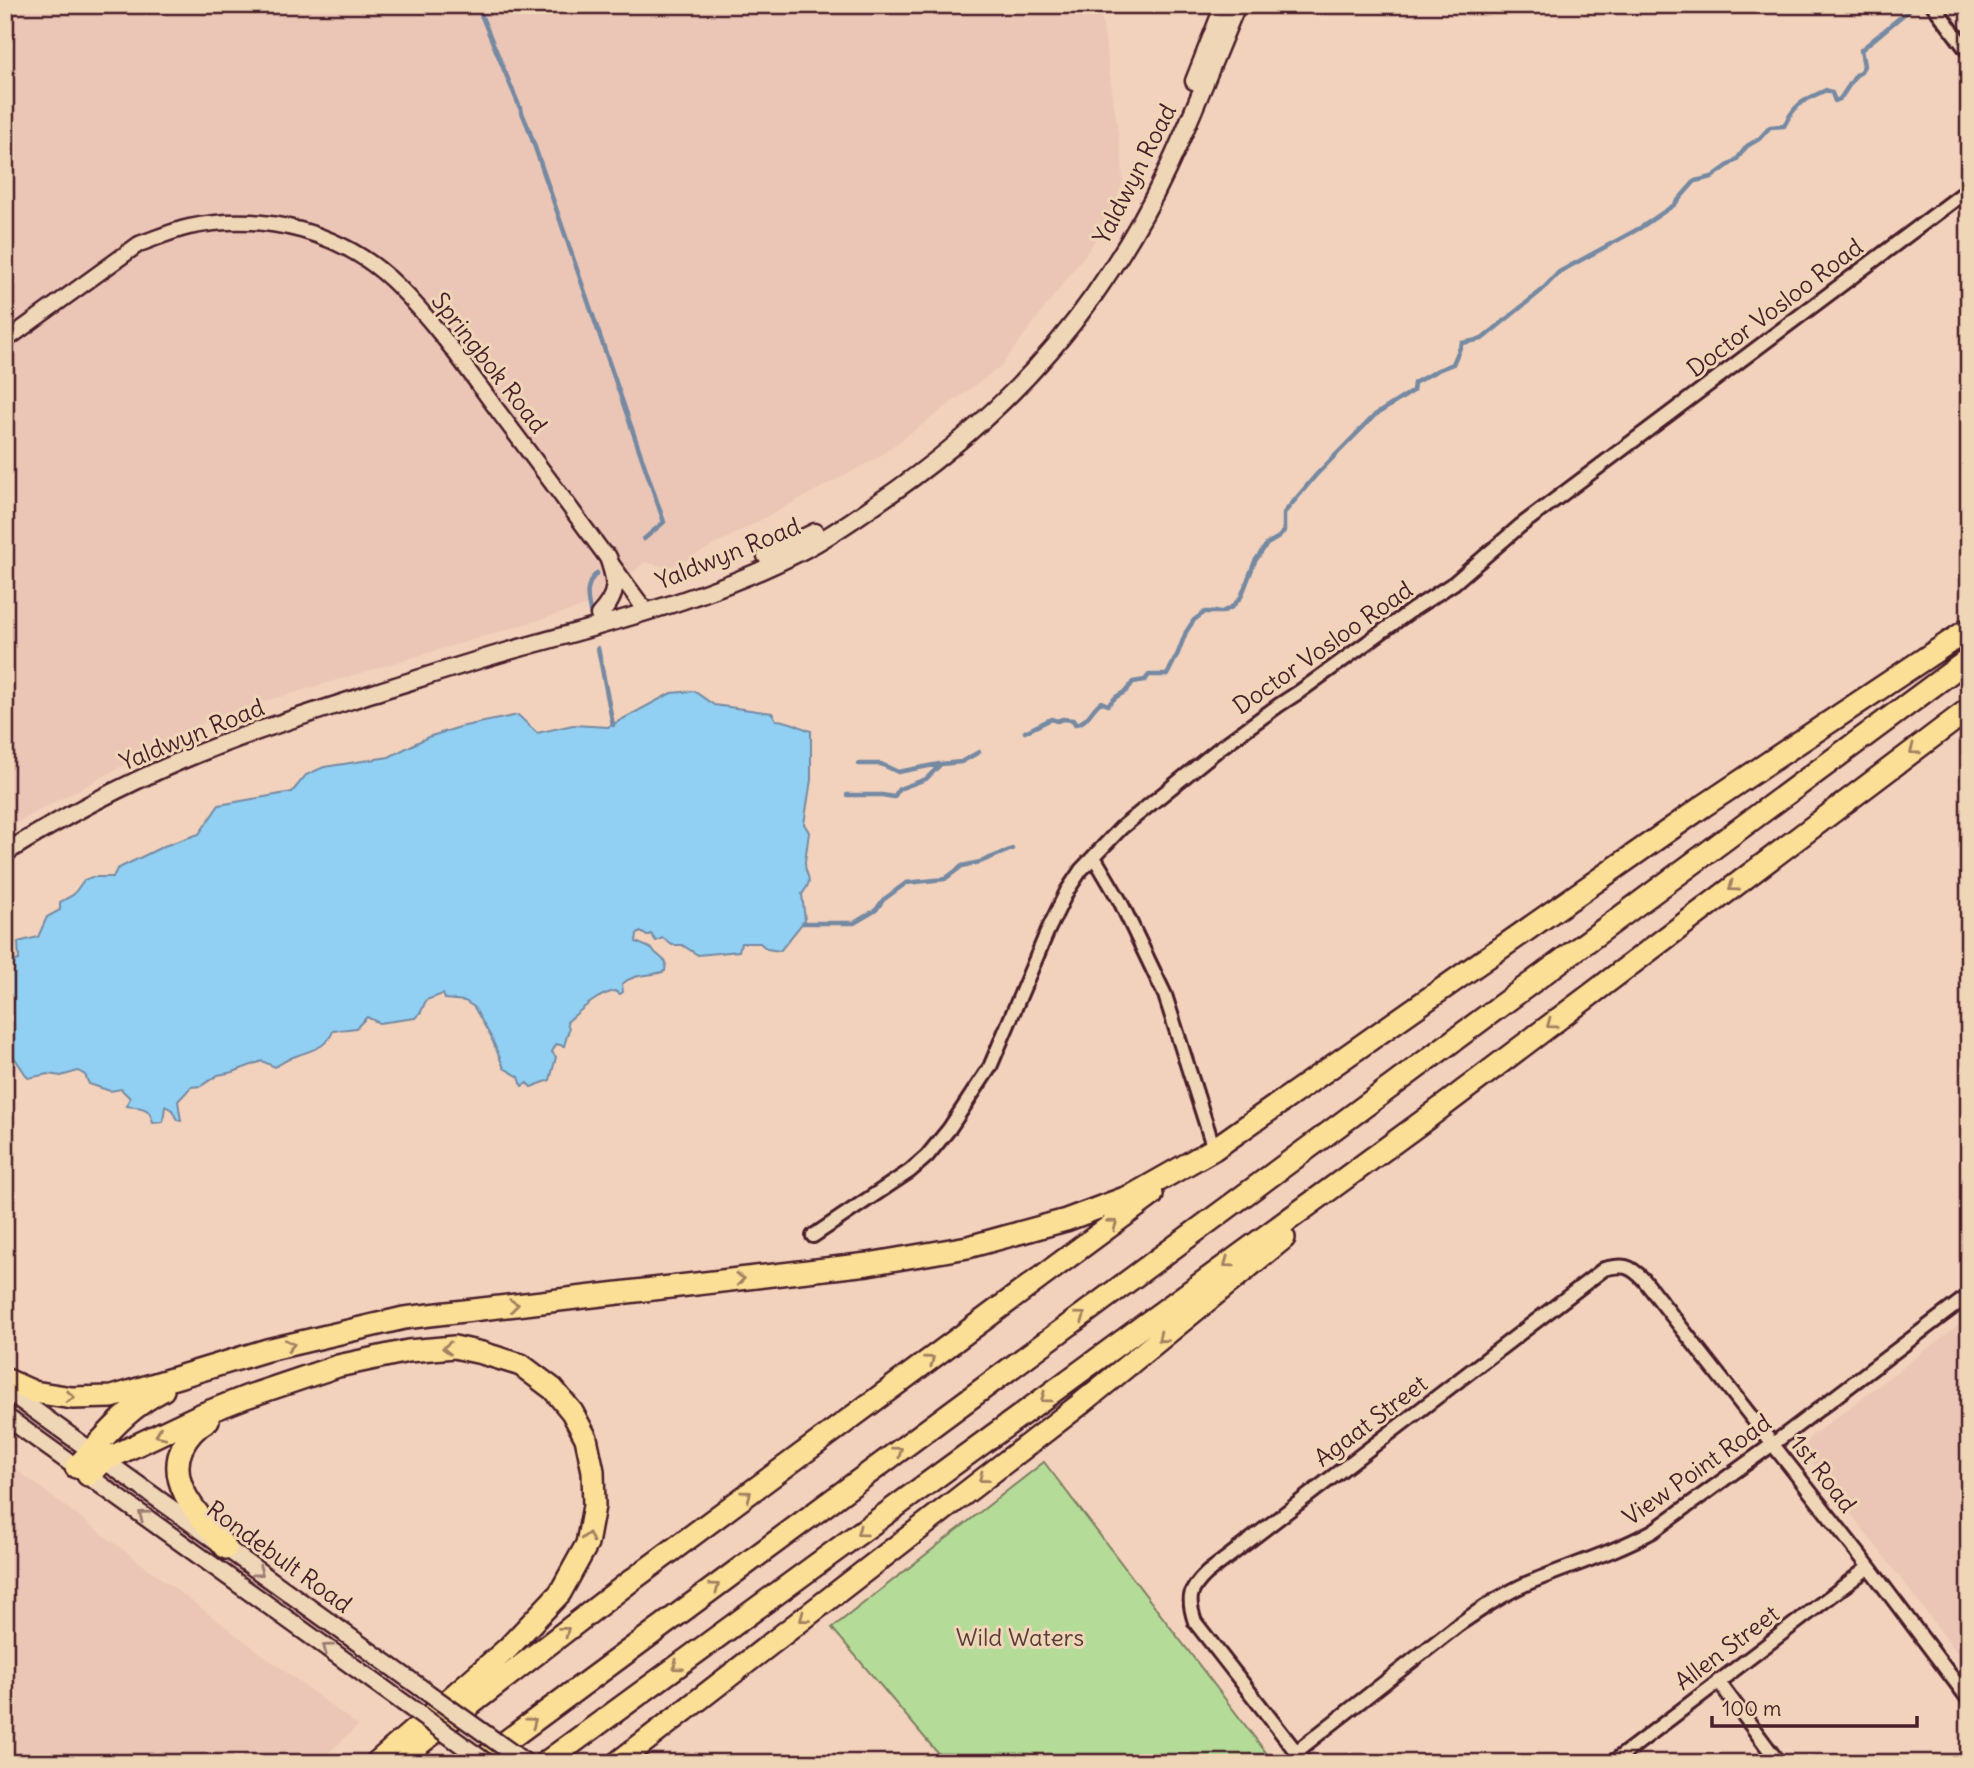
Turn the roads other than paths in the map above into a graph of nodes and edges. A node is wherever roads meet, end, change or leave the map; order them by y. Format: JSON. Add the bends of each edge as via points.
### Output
{"nodes":[{"id":1,"x":1224,"y":5,"type":"edge"},
{"id":2,"x":1237,"y":5,"type":"edge"},
{"id":3,"x":1933,"y":5,"type":"edge"},
{"id":4,"x":1969,"y":53,"type":"edge"},
{"id":5,"x":1969,"y":189,"type":"edge"},
{"id":6,"x":5,"y":341,"type":"edge"},
{"id":7,"x":608,"y":557,"type":"junction"},
{"id":8,"x":643,"y":607,"type":"junction"},
{"id":9,"x":600,"y":615,"type":"junction"},
{"id":10,"x":1969,"y":629,"type":"edge"},
{"id":11,"x":1969,"y":659,"type":"edge"},
{"id":12,"x":1969,"y":709,"type":"edge"},
{"id":13,"x":5,"y":842,"type":"edge"},
{"id":14,"x":5,"y":853,"type":"edge"},
{"id":15,"x":1094,"y":857,"type":"junction"},
{"id":16,"x":1422,"y":1122,"type":"junction"},
{"id":17,"x":1214,"y":1149,"type":"junction"},
{"id":18,"x":813,"y":1236,"type":"dead end"},
{"id":19,"x":1604,"y":1269,"type":"joint"},
{"id":20,"x":1969,"y":1294,"type":"edge"},
{"id":21,"x":209,"y":1369,"type":"junction"},
{"id":22,"x":5,"y":1379,"type":"edge"},
{"id":23,"x":5,"y":1389,"type":"edge"},
{"id":24,"x":246,"y":1397,"type":"junction"},
{"id":25,"x":5,"y":1416,"type":"edge"},
{"id":26,"x":1773,"y":1444,"type":"junction"},
{"id":27,"x":98,"y":1456,"type":"junction"},
{"id":28,"x":82,"y":1471,"type":"junction"},
{"id":29,"x":226,"y":1548,"type":"junction"},
{"id":30,"x":1869,"y":1567,"type":"junction"},
{"id":31,"x":1718,"y":1681,"type":"junction"},
{"id":32,"x":1969,"y":1700,"type":"edge"},
{"id":33,"x":1297,"y":1751,"type":"junction"},
{"id":34,"x":621,"y":1760,"type":"edge"},
{"id":35,"x":376,"y":1763,"type":"edge"},
{"id":36,"x":395,"y":1763,"type":"edge"},
{"id":37,"x":477,"y":1763,"type":"edge"},
{"id":38,"x":487,"y":1763,"type":"edge"},
{"id":39,"x":526,"y":1763,"type":"edge"},
{"id":40,"x":545,"y":1763,"type":"edge"},
{"id":41,"x":1305,"y":1763,"type":"edge"},
{"id":42,"x":1612,"y":1763,"type":"edge"},
{"id":43,"x":1779,"y":1763,"type":"edge"}],
"edges":[{"from":1,"to":8,"type":"main road","name":"Yaldwyn Road","via":[[1174,136],[1139,210],[1088,291],[1002,393],[916,467],[859,506],[759,560]]},
{"from":2,"to":8,"type":"main road","name":"Yaldwyn Road","via":[[1166,173],[1124,251],[1054,347],[1007,398],[918,475],[824,538],[763,570],[685,600]]},
{"from":3,"to":4,"type":"street"},
{"from":5,"to":15,"type":"street","name":"Doctor Vosloo Road","via":[[1520,526],[1454,583],[1220,748],[1121,828]]},
{"from":6,"to":7,"type":"street","name":"Springbok Road","via":[[139,244],[188,227],[266,223],[326,237],[358,253],[399,286]]},
{"from":7,"to":8,"type":"street","name":"Springbok Road"},
{"from":7,"to":9,"type":"main road","via":[[614,593]]},
{"from":8,"to":9,"type":"main road","name":"Yaldwyn Road"},
{"from":8,"to":14,"type":"main road","name":"Yaldwyn Road","via":[[238,738],[108,795]]},
{"from":9,"to":13,"type":"main road","name":"Yaldwyn Road","via":[[251,725],[117,782]]},
{"from":10,"to":17,"type":"highway","via":[[1691,814]]},
{"from":37,"to":11,"type":"highway","one_way":true},
{"from":12,"to":16,"type":"highway","one_way":true},
{"from":15,"to":17,"type":"street","via":[[1165,995]]},
{"from":15,"to":18,"type":"street","name":"Doctor Vosloo Road","via":[[1062,900],[990,1067],[949,1129],[910,1171]]},
{"from":16,"to":34,"type":"highway","one_way":true,"via":[[1083,1402]]},
{"from":16,"to":40,"type":"highway","one_way":true},
{"from":21,"to":17,"type":"highway","one_way":true,"via":[[267,1350],[404,1318],[868,1264],[968,1247],[1066,1220],[1133,1195]]},
{"from":36,"to":17,"type":"highway","one_way":true,"via":[[632,1580]]},
{"from":19,"to":26,"type":"street","name":"1st Road","via":[[1625,1266],[1644,1280]]},
{"from":19,"to":33,"type":"street","name":"Agaat Street","via":[[1196,1584],[1190,1597],[1195,1622]]},
{"from":20,"to":26,"type":"street","name":"View Point Road"},
{"from":22,"to":21,"type":"highway","one_way":true,"via":[[34,1392],[72,1398],[112,1397]]},
{"from":21,"to":27,"type":"highway","via":[[139,1404],[118,1421]]},
{"from":23,"to":27,"type":"main road","name":"Rondebult Road"},
{"from":24,"to":27,"type":"highway","one_way":true},
{"from":24,"to":29,"type":"highway","via":[[188,1436],[177,1471],[190,1504]]},
{"from":35,"to":24,"type":"highway","one_way":true,"via":[[508,1647],[560,1593],[587,1544],[594,1506],[586,1438],[553,1389],[521,1365],[454,1347],[338,1366]]},
{"from":25,"to":28,"type":"main road","name":"Rondebult Road"},
{"from":26,"to":30,"type":"street","name":"1st Road"},
{"from":26,"to":33,"type":"street","name":"View Point Road","via":[[1653,1531],[1526,1584],[1481,1609]]},
{"from":27,"to":28,"type":"highway"},
{"from":27,"to":29,"type":"main road","name":"Rondebult Road"},
{"from":38,"to":28,"type":"main road","name":"Rondebult Road","one_way":true,"bridge":true},
{"from":29,"to":39,"type":"main road","name":"Rondebult Road","one_way":true,"bridge":true},
{"from":30,"to":31,"type":"street","name":"Allen Street"},
{"from":30,"to":32,"type":"street","name":"1st Road"},
{"from":31,"to":42,"type":"street","name":"Allen Street"},
{"from":31,"to":43,"type":"street"},
{"from":33,"to":41,"type":"street"}]}
